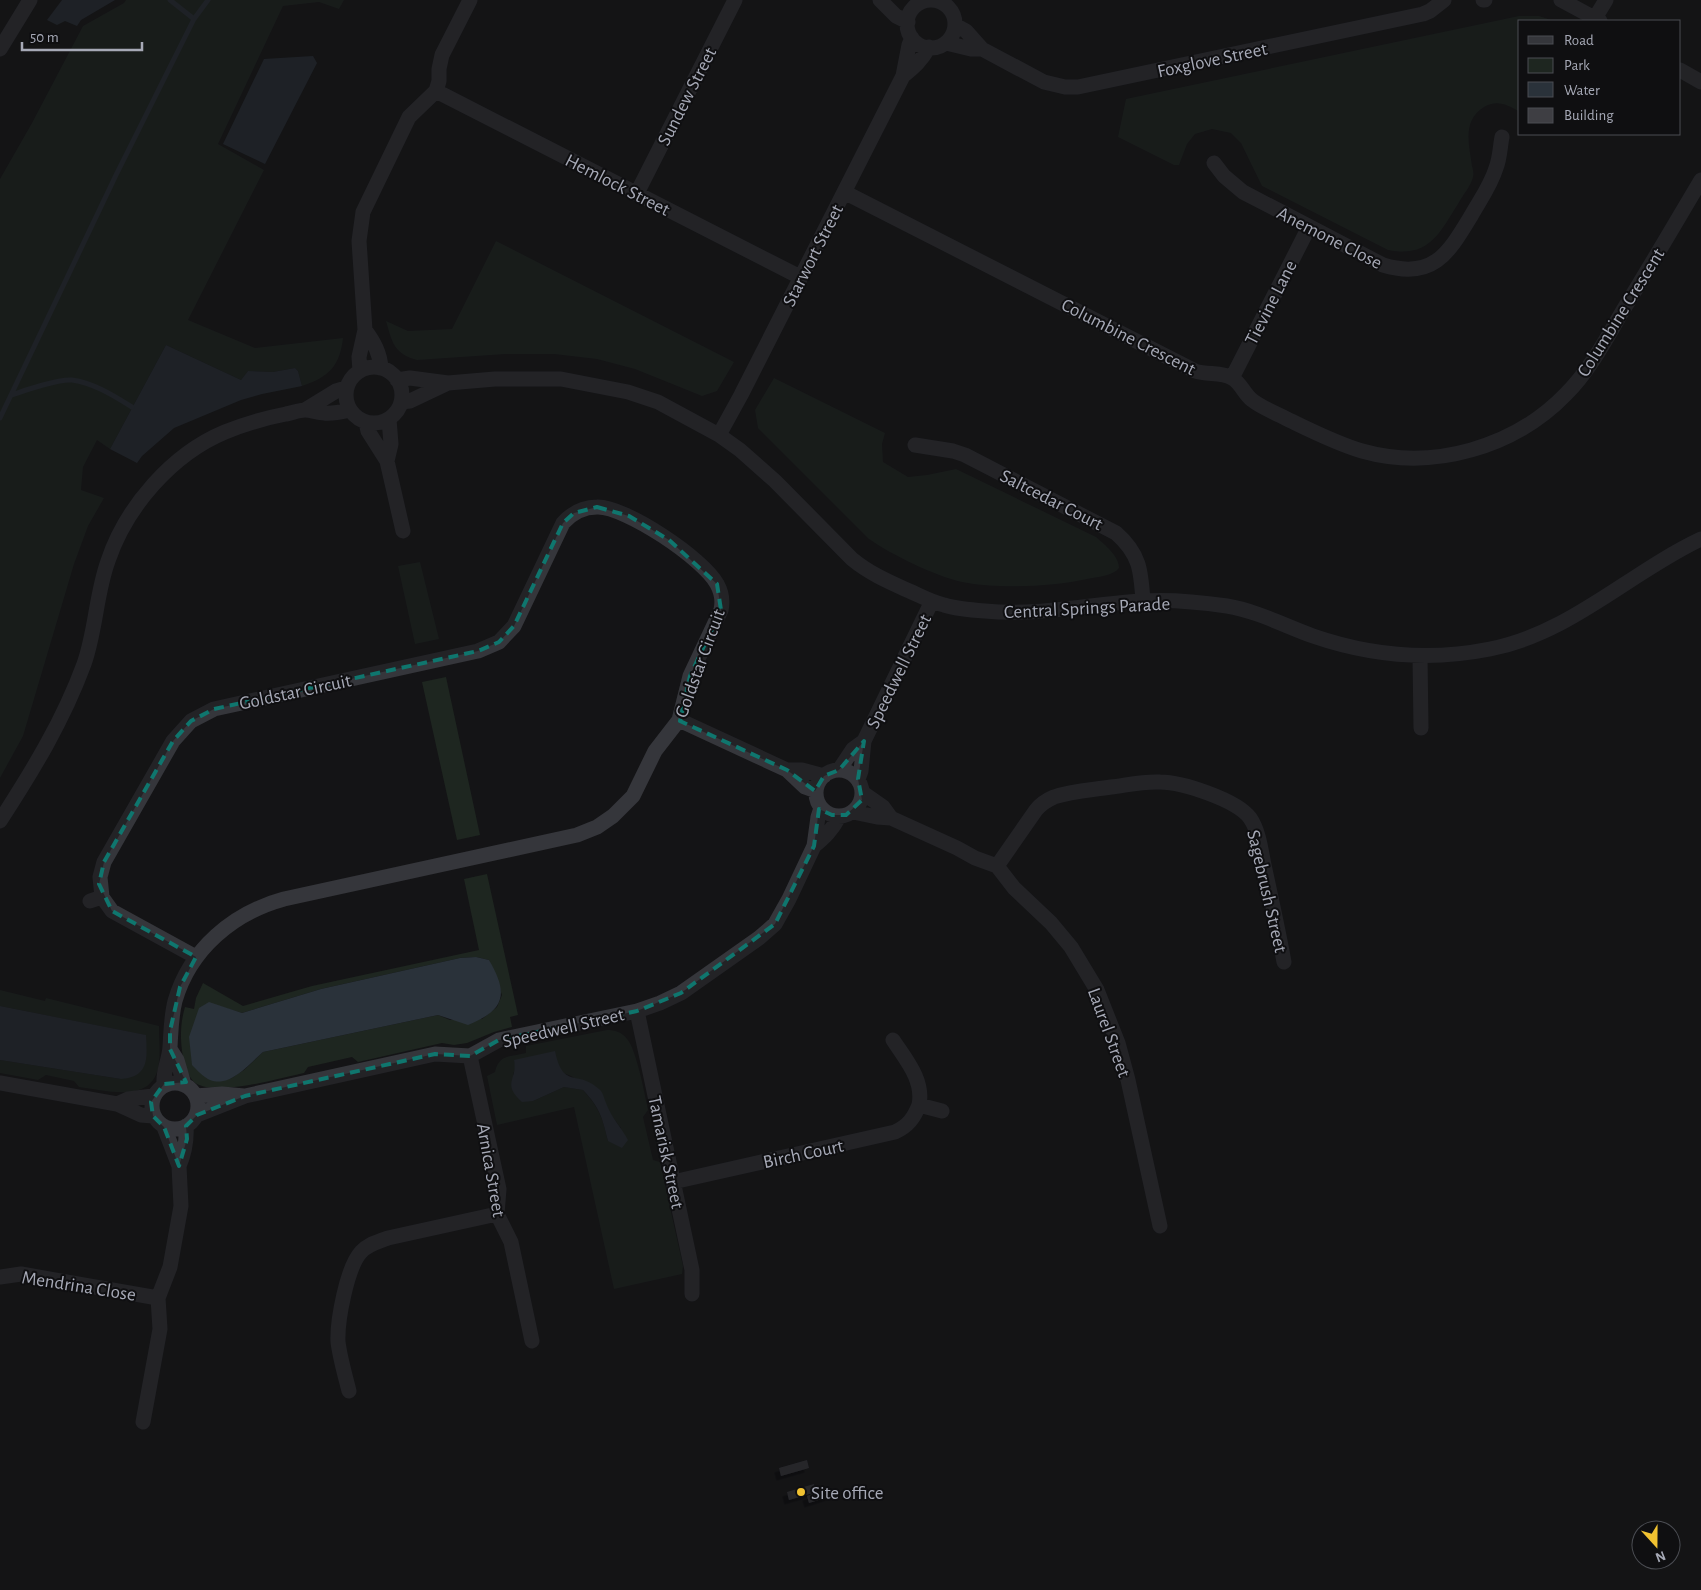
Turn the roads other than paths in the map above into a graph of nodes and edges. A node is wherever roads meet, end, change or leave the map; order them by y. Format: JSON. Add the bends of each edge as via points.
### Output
{"nodes":[{"id":1,"x":30,"y":0,"type":"edge"},
{"id":2,"x":470,"y":0,"type":"edge"},
{"id":3,"x":735,"y":0,"type":"edge"},
{"id":4,"x":880,"y":0,"type":"edge"},
{"id":5,"x":1444,"y":0,"type":"edge"},
{"id":6,"x":1561,"y":0,"type":"edge"},
{"id":7,"x":1606,"y":0,"type":"edge"},
{"id":8,"x":909,"y":3,"type":"edge"},
{"id":9,"x":952,"y":5,"type":"edge"},
{"id":10,"x":1597,"y":20,"type":"edge"},
{"id":11,"x":908,"y":22,"type":"junction"},
{"id":12,"x":955,"y":25,"type":"junction"},
{"id":13,"x":912,"y":38,"type":"junction"},
{"id":14,"x":946,"y":43,"type":"junction"},
{"id":15,"x":929,"y":47,"type":"junction"},
{"id":16,"x":0,"y":49,"type":"edge"},
{"id":17,"x":982,"y":49,"type":"junction"},
{"id":18,"x":1681,"y":71,"type":"edge"},
{"id":19,"x":903,"y":76,"type":"junction"},
{"id":20,"x":1701,"y":82,"type":"edge"},
{"id":21,"x":436,"y":90,"type":"junction"},
{"id":22,"x":1502,"y":137,"type":"dead end"},
{"id":23,"x":1214,"y":163,"type":"dead end"},
{"id":24,"x":1701,"y":180,"type":"edge"},
{"id":25,"x":844,"y":192,"type":"junction"},
{"id":26,"x":637,"y":193,"type":"junction"},
{"id":27,"x":1309,"y":227,"type":"junction"},
{"id":28,"x":800,"y":278,"type":"junction"},
{"id":29,"x":365,"y":330,"type":"junction"},
{"id":30,"x":381,"y":368,"type":"junction"},
{"id":31,"x":360,"y":371,"type":"junction"},
{"id":32,"x":1232,"y":378,"type":"junction"},
{"id":33,"x":397,"y":380,"type":"junction"},
{"id":34,"x":448,"y":383,"type":"junction"},
{"id":35,"x":346,"y":388,"type":"junction"},
{"id":36,"x":401,"y":402,"type":"junction"},
{"id":37,"x":305,"y":410,"type":"junction"},
{"id":38,"x":350,"y":410,"type":"junction"},
{"id":39,"x":389,"y":419,"type":"junction"},
{"id":40,"x":366,"y":422,"type":"junction"},
{"id":41,"x":719,"y":434,"type":"junction"},
{"id":42,"x":915,"y":445,"type":"dead end"},
{"id":43,"x":387,"y":461,"type":"junction"},
{"id":44,"x":403,"y":531,"type":"dead end"},
{"id":45,"x":1701,"y":539,"type":"edge"},
{"id":46,"x":932,"y":601,"type":"junction"},
{"id":47,"x":1143,"y":601,"type":"junction"},
{"id":48,"x":1420,"y":656,"type":"junction"},
{"id":49,"x":680,"y":720,"type":"junction"},
{"id":50,"x":1421,"y":728,"type":"dead end"},
{"id":51,"x":864,"y":741,"type":"junction"},
{"id":52,"x":787,"y":770,"type":"junction"},
{"id":53,"x":839,"y":770,"type":"junction"},
{"id":54,"x":824,"y":776,"type":"junction"},
{"id":55,"x":860,"y":786,"type":"junction"},
{"id":56,"x":816,"y":791,"type":"junction"},
{"id":57,"x":822,"y":808,"type":"junction"},
{"id":58,"x":846,"y":814,"type":"junction"},
{"id":59,"x":891,"y":818,"type":"junction"},
{"id":60,"x":0,"y":821,"type":"edge"},
{"id":61,"x":814,"y":846,"type":"junction"},
{"id":62,"x":997,"y":866,"type":"junction"},
{"id":63,"x":196,"y":957,"type":"junction"},
{"id":64,"x":1284,"y":962,"type":"dead end"},
{"id":65,"x":637,"y":1010,"type":"junction"},
{"id":66,"x":893,"y":1040,"type":"dead end"},
{"id":67,"x":170,"y":1049,"type":"junction"},
{"id":68,"x":470,"y":1056,"type":"junction"},
{"id":69,"x":0,"y":1083,"type":"edge"},
{"id":70,"x":164,"y":1084,"type":"junction"},
{"id":71,"x":184,"y":1084,"type":"junction"},
{"id":72,"x":154,"y":1096,"type":"junction"},
{"id":73,"x":196,"y":1096,"type":"junction"},
{"id":74,"x":245,"y":1096,"type":"junction"},
{"id":75,"x":117,"y":1104,"type":"junction"},
{"id":76,"x":920,"y":1105,"type":"junction"},
{"id":77,"x":942,"y":1111,"type":"dead end"},
{"id":78,"x":153,"y":1116,"type":"junction"},
{"id":79,"x":191,"y":1121,"type":"junction"},
{"id":80,"x":164,"y":1127,"type":"junction"},
{"id":81,"x":179,"y":1166,"type":"junction"},
{"id":82,"x":673,"y":1182,"type":"junction"},
{"id":83,"x":497,"y":1214,"type":"junction"},
{"id":84,"x":1160,"y":1226,"type":"dead end"},
{"id":85,"x":0,"y":1277,"type":"edge"},
{"id":86,"x":692,"y":1294,"type":"dead end"},
{"id":87,"x":158,"y":1298,"type":"junction"},
{"id":88,"x":532,"y":1341,"type":"dead end"},
{"id":89,"x":349,"y":1391,"type":"dead end"},
{"id":90,"x":143,"y":1422,"type":"dead end"}],
"edges":[{"from":1,"to":16,"type":"street"},
{"from":2,"to":21,"type":"street","via":[[442,55]]},
{"from":3,"to":26,"type":"street","name":"Sundew Street"},
{"from":4,"to":11,"type":"street","via":[[896,16]]},
{"from":5,"to":17,"type":"street","name":"Foxglove Street","via":[[1424,14],[1090,86],[1065,87],[1044,82]]},
{"from":6,"to":10,"type":"street"},
{"from":7,"to":10,"type":"street"},
{"from":8,"to":9,"type":"street","via":[[931,0]]},
{"from":8,"to":11,"type":"street"},
{"from":9,"to":12,"type":"street"},
{"from":11,"to":13,"type":"street"},
{"from":12,"to":14,"type":"street"},
{"from":12,"to":17,"type":"street","name":"Foxglove Street","via":[[966,31]]},
{"from":13,"to":15,"type":"street"},
{"from":13,"to":19,"type":"street","name":"Starwort Street"},
{"from":14,"to":15,"type":"street"},
{"from":14,"to":17,"type":"street","name":"Foxglove Street"},
{"from":15,"to":19,"type":"street","name":"Starwort Street","via":[[916,66]]},
{"from":18,"to":20,"type":"street"},
{"from":19,"to":25,"type":"street","name":"Starwort Street"},
{"from":21,"to":26,"type":"street","name":"Hemlock Street"},
{"from":21,"to":29,"type":"street","via":[[409,116],[363,212],[359,240]]},
{"from":22,"to":27,"type":"street","name":"Anemone Close","via":[[1492,181],[1448,252],[1430,264],[1404,270],[1383,265]]},
{"from":23,"to":27,"type":"street","name":"Anemone Close","via":[[1243,192]]},
{"from":24,"to":32,"type":"street","name":"Columbine Crescent","via":[[1581,378],[1552,408],[1501,439],[1471,450],[1433,457],[1382,456],[1338,443],[1260,405]]},
{"from":25,"to":28,"type":"street","name":"Starwort Street"},
{"from":25,"to":32,"type":"street","name":"Columbine Crescent","via":[[1195,371]]},
{"from":26,"to":28,"type":"street","name":"Hemlock Street"},
{"from":27,"to":32,"type":"street","name":"Tievine Lane"},
{"from":28,"to":41,"type":"street","name":"Starwort Street"},
{"from":29,"to":30,"type":"street","via":[[374,342]]},
{"from":29,"to":31,"type":"street"},
{"from":30,"to":31,"type":"street"},
{"from":30,"to":33,"type":"street"},
{"from":31,"to":35,"type":"street"},
{"from":33,"to":34,"type":"street","name":"Central Springs Parade","via":[[410,378]]},
{"from":33,"to":36,"type":"street"},
{"from":34,"to":36,"type":"street","name":"Central Springs Parade"},
{"from":34,"to":41,"type":"street","name":"Central Springs Parade","via":[[528,378],[597,385],[658,402]]},
{"from":35,"to":37,"type":"street"},
{"from":35,"to":38,"type":"street"},
{"from":36,"to":39,"type":"street"},
{"from":37,"to":38,"type":"street","via":[[336,414]]},
{"from":37,"to":60,"type":"street","via":[[247,424],[202,444],[162,476],[140,503],[116,540],[108,561],[84,663],[69,700],[52,737]]},
{"from":38,"to":40,"type":"street"},
{"from":39,"to":40,"type":"street"},
{"from":39,"to":43,"type":"street","via":[[391,444]]},
{"from":40,"to":43,"type":"street","via":[[368,431]]},
{"from":41,"to":46,"type":"street","name":"Central Springs Parade","via":[[775,481],[852,559],[879,578]]},
{"from":42,"to":47,"type":"street","name":"Saltcedar Court","via":[[964,455],[1116,533],[1126,541],[1136,557]]},
{"from":43,"to":44,"type":"street"},
{"from":45,"to":48,"type":"street","name":"Central Springs Parade","via":[[1540,634],[1491,649]]},
{"from":46,"to":47,"type":"street","name":"Central Springs Parade","via":[[962,609],[1008,613]]},
{"from":46,"to":51,"type":"street","name":"Speedwell Street"},
{"from":47,"to":48,"type":"street","name":"Central Springs Parade","via":[[1227,606],[1332,642],[1387,654]]},
{"from":48,"to":50,"type":"street"},
{"from":49,"to":52,"type":"street"},
{"from":49,"to":63,"type":"street","name":"Goldstar Circuit","via":[[655,751],[638,787],[625,805],[588,831],[268,903],[220,930]]},
{"from":49,"to":63,"type":"street","name":"Goldstar Circuit","via":[[690,676],[721,610],[717,584],[682,549],[629,516],[597,507],[581,510],[563,523],[514,626],[499,642],[478,651],[214,709],[191,721],[173,741],[104,862],[96,899]]},
{"from":51,"to":53,"type":"street","name":"Speedwell Street","via":[[853,749]]},
{"from":51,"to":55,"type":"street","name":"Speedwell Street"},
{"from":52,"to":54,"type":"street"},
{"from":52,"to":56,"type":"street","via":[[805,787]]},
{"from":53,"to":54,"type":"street"},
{"from":53,"to":55,"type":"street","via":[[846,771]]},
{"from":54,"to":56,"type":"street"},
{"from":55,"to":58,"type":"street","via":[[862,800]]},
{"from":55,"to":59,"type":"street"},
{"from":56,"to":57,"type":"street"},
{"from":57,"to":58,"type":"street","via":[[826,812]]},
{"from":57,"to":61,"type":"street","name":"Speedwell Street"},
{"from":58,"to":59,"type":"street"},
{"from":58,"to":61,"type":"street","name":"Speedwell Street"},
{"from":59,"to":62,"type":"street"},
{"from":61,"to":65,"type":"street","name":"Speedwell Street","via":[[781,914],[768,931],[681,993]]},
{"from":62,"to":64,"type":"street","name":"Sagebrush Street","via":[[1044,802],[1072,793],[1159,782],[1178,784],[1237,805],[1250,818],[1278,925]]},
{"from":62,"to":84,"type":"street","name":"Laurel Street","via":[[1071,947],[1109,1016],[1125,1070]]},
{"from":63,"to":67,"type":"street","name":"Goldstar Circuit","via":[[175,1002]]},
{"from":65,"to":68,"type":"street","name":"Speedwell Street","via":[[499,1040]]},
{"from":65,"to":82,"type":"street","name":"Tamarisk Street"},
{"from":66,"to":76,"type":"street","via":[[917,1079]]},
{"from":67,"to":70,"type":"street","name":"Goldstar Circuit"},
{"from":67,"to":71,"type":"street"},
{"from":68,"to":74,"type":"street","via":[[435,1054]]},
{"from":68,"to":83,"type":"street","name":"Arnica Street","via":[[499,1190]]},
{"from":69,"to":75,"type":"street"},
{"from":70,"to":71,"type":"street"},
{"from":70,"to":72,"type":"street"},
{"from":71,"to":73,"type":"street"},
{"from":72,"to":75,"type":"street","via":[[128,1099]]},
{"from":72,"to":78,"type":"street","via":[[151,1102]]},
{"from":73,"to":74,"type":"street"},
{"from":73,"to":79,"type":"street","via":[[198,1102]]},
{"from":74,"to":79,"type":"street"},
{"from":75,"to":78,"type":"street","via":[[141,1115]]},
{"from":76,"to":77,"type":"street"},
{"from":76,"to":82,"type":"street","name":"Birch Court","via":[[911,1121],[895,1132]]},
{"from":78,"to":80,"type":"street"},
{"from":79,"to":80,"type":"street","via":[[179,1129]]},
{"from":79,"to":81,"type":"street"},
{"from":80,"to":81,"type":"street"},
{"from":81,"to":87,"type":"street","via":[[181,1206],[170,1267]]},
{"from":82,"to":86,"type":"street","name":"Tamarisk Street","via":[[692,1270]]},
{"from":83,"to":88,"type":"street","name":"Arnica Street","via":[[511,1242]]},
{"from":83,"to":89,"type":"street","via":[[388,1238],[359,1253],[350,1271],[339,1326],[338,1343]]},
{"from":85,"to":87,"type":"street","name":"Mendrina Close","via":[[21,1274]]},
{"from":87,"to":90,"type":"street","via":[[160,1329]]}]}
